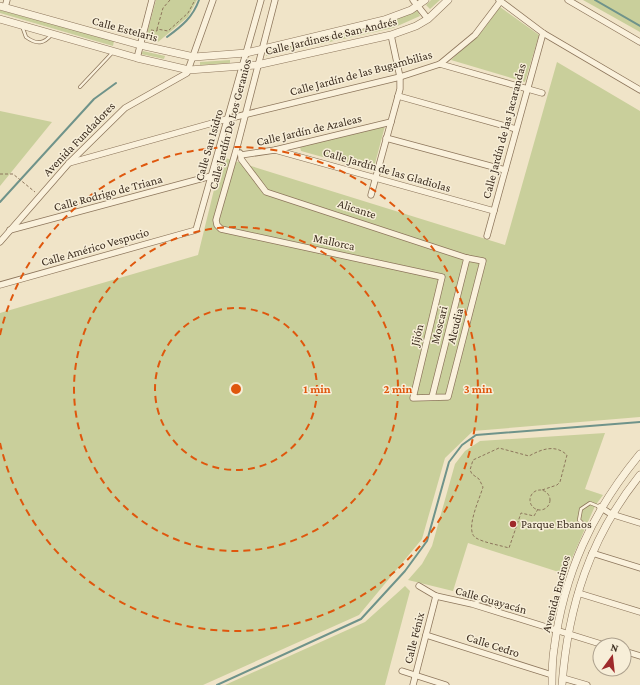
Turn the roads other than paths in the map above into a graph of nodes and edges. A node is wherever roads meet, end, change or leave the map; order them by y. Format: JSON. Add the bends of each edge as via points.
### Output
{"nodes":[{"id":1,"x":150,"y":0,"type":"edge"},
{"id":2,"x":213,"y":0,"type":"edge"},
{"id":3,"x":261,"y":0,"type":"edge"},
{"id":4,"x":275,"y":0,"type":"edge"},
{"id":5,"x":425,"y":0,"type":"edge"},
{"id":6,"x":448,"y":0,"type":"edge"},
{"id":7,"x":568,"y":0,"type":"edge"},
{"id":8,"x":499,"y":1,"type":"edge"},
{"id":9,"x":416,"y":3,"type":"edge"},
{"id":10,"x":4,"y":4,"type":"edge"},
{"id":11,"x":428,"y":18,"type":"junction"},
{"id":12,"x":0,"y":19,"type":"edge"},
{"id":13,"x":22,"y":26,"type":"junction"},
{"id":14,"x":543,"y":33,"type":"junction"},
{"id":15,"x":52,"y":34,"type":"junction"},
{"id":16,"x":391,"y":35,"type":"junction"},
{"id":17,"x":640,"y":42,"type":"edge"},
{"id":18,"x":140,"y":45,"type":"junction"},
{"id":19,"x":261,"y":50,"type":"junction"},
{"id":20,"x":113,"y":51,"type":"junction"},
{"id":21,"x":246,"y":53,"type":"junction"},
{"id":22,"x":194,"y":57,"type":"junction"},
{"id":23,"x":137,"y":58,"type":"junction"},
{"id":24,"x":440,"y":64,"type":"junction"},
{"id":25,"x":257,"y":65,"type":"junction"},
{"id":26,"x":242,"y":67,"type":"junction"},
{"id":27,"x":189,"y":70,"type":"junction"},
{"id":28,"x":400,"y":77,"type":"junction"},
{"id":29,"x":80,"y":87,"type":"dead end"},
{"id":30,"x":527,"y":89,"type":"junction"},
{"id":31,"x":640,"y":90,"type":"edge"},
{"id":32,"x":542,"y":93,"type":"dead end"},
{"id":33,"x":398,"y":96,"type":"junction"},
{"id":34,"x":244,"y":115,"type":"junction"},
{"id":35,"x":227,"y":119,"type":"junction"},
{"id":36,"x":391,"y":122,"type":"junction"},
{"id":37,"x":516,"y":129,"type":"junction"},
{"id":38,"x":386,"y":138,"type":"junction"},
{"id":39,"x":237,"y":148,"type":"junction"},
{"id":40,"x":275,"y":150,"type":"junction"},
{"id":41,"x":241,"y":156,"type":"junction"},
{"id":42,"x":70,"y":163,"type":"junction"},
{"id":43,"x":505,"y":170,"type":"junction"},
{"id":44,"x":211,"y":176,"type":"junction"},
{"id":45,"x":375,"y":178,"type":"junction"},
{"id":46,"x":370,"y":195,"type":"dead end"},
{"id":47,"x":494,"y":211,"type":"junction"},
{"id":48,"x":196,"y":229,"type":"joint"},
{"id":49,"x":221,"y":229,"type":"joint"},
{"id":50,"x":10,"y":230,"type":"junction"},
{"id":51,"x":487,"y":236,"type":"dead end"},
{"id":52,"x":0,"y":242,"type":"edge"},
{"id":53,"x":467,"y":258,"type":"junction"},
{"id":54,"x":483,"y":261,"type":"joint"},
{"id":55,"x":442,"y":277,"type":"joint"},
{"id":56,"x":0,"y":285,"type":"edge"},
{"id":57,"x":432,"y":398,"type":"junction"},
{"id":58,"x":640,"y":454,"type":"edge"},
{"id":59,"x":640,"y":475,"type":"edge"},
{"id":60,"x":637,"y":482,"type":"edge"},
{"id":61,"x":600,"y":507,"type":"junction"},
{"id":62,"x":611,"y":514,"type":"junction"},
{"id":63,"x":640,"y":523,"type":"edge"},
{"id":64,"x":589,"y":530,"type":"junction"},
{"id":65,"x":592,"y":553,"type":"junction"},
{"id":66,"x":640,"y":568,"type":"edge"},
{"id":67,"x":419,"y":586,"type":"dead end"},
{"id":68,"x":578,"y":593,"type":"junction"},
{"id":69,"x":436,"y":596,"type":"junction"},
{"id":70,"x":640,"y":612,"type":"edge"},
{"id":71,"x":556,"y":630,"type":"junction"},
{"id":72,"x":568,"y":634,"type":"junction"},
{"id":73,"x":426,"y":635,"type":"junction"},
{"id":74,"x":592,"y":641,"type":"edge"},
{"id":75,"x":402,"y":671,"type":"dead end"},
{"id":76,"x":552,"y":675,"type":"junction"},
{"id":77,"x":416,"y":676,"type":"junction"},
{"id":78,"x":562,"y":681,"type":"edge"},
{"id":79,"x":413,"y":685,"type":"edge"},
{"id":80,"x":446,"y":685,"type":"edge"},
{"id":81,"x":552,"y":685,"type":"edge"},
{"id":82,"x":587,"y":685,"type":"edge"}],
"edges":[{"from":1,"to":18,"type":"street"},
{"from":2,"to":22,"type":"street"},
{"from":3,"to":21,"type":"street","name":"Calle Jardín De Los Geranios"},
{"from":4,"to":19,"type":"street","name":"Calle Jardín De Los Geranios"},
{"from":5,"to":9,"type":"street","name":"Calle Jardines de San Andrés"},
{"from":6,"to":11,"type":"street","name":"Calle Jardines de San Andrés"},
{"from":7,"to":17,"type":"street"},
{"from":8,"to":14,"type":"street"},
{"from":8,"to":24,"type":"street","name":"Calle Jardín de las Bugambilias","via":[[475,35]]},
{"from":9,"to":11,"type":"street"},
{"from":9,"to":19,"type":"street","name":"Calle Jardines de San Andrés","via":[[393,17]]},
{"from":10,"to":18,"type":"street","name":"Calle Estelaris"},
{"from":11,"to":16,"type":"street","name":"Calle Jardines de San Andrés","via":[[416,26]]},
{"from":12,"to":13,"type":"street","name":"Calle Estelaris"},
{"from":13,"to":15,"type":"street","name":"Calle Estelaris"},
{"from":13,"to":15,"type":"lane","via":[[26,37],[41,43],[47,41]]},
{"from":14,"to":30,"type":"street","name":"Calle Jardín de las Jacarandas"},
{"from":14,"to":31,"type":"street"},
{"from":15,"to":20,"type":"street","name":"Calle Estelaris"},
{"from":16,"to":25,"type":"street","name":"Calle Jardines de San Andrés"},
{"from":16,"to":28,"type":"street"},
{"from":18,"to":22,"type":"street","name":"Calle Estelaris"},
{"from":18,"to":23,"type":"street"},
{"from":19,"to":21,"type":"street","name":"Calle Jardines de San Andrés"},
{"from":19,"to":25,"type":"street","name":"Calle Jardín De Los Geranios"},
{"from":20,"to":23,"type":"street","name":"Calle Estelaris"},
{"from":20,"to":29,"type":"lane"},
{"from":21,"to":22,"type":"street","name":"Calle Estelaris"},
{"from":21,"to":26,"type":"street","name":"Calle Jardín De Los Geranios"},
{"from":22,"to":27,"type":"street"},
{"from":23,"to":27,"type":"street","name":"Calle Estelaris"},
{"from":24,"to":28,"type":"street","name":"Calle Jardín de las Bugambilias"},
{"from":24,"to":30,"type":"street"},
{"from":25,"to":26,"type":"street","name":"Calle Jardines de San Andrés"},
{"from":25,"to":34,"type":"street","name":"Calle Jardín De Los Geranios"},
{"from":26,"to":27,"type":"street","name":"Calle Estelaris"},
{"from":26,"to":35,"type":"street","name":"Calle San Isidro"},
{"from":27,"to":42,"type":"street","name":"Avenida Fundadores","via":[[181,78],[128,106]]},
{"from":28,"to":33,"type":"street"},
{"from":28,"to":34,"type":"street","name":"Calle Jardín de las Bugambilias"},
{"from":30,"to":32,"type":"street"},
{"from":30,"to":37,"type":"street","name":"Calle Jardín de las Jacarandas"},
{"from":33,"to":36,"type":"street"},
{"from":33,"to":37,"type":"street"},
{"from":34,"to":35,"type":"street","name":"Calle Jardín de las Bugambilias"},
{"from":34,"to":39,"type":"street","name":"Calle Jardín De Los Geranios"},
{"from":35,"to":42,"type":"street","name":"Calle Jardín de las Bugambilias"},
{"from":35,"to":44,"type":"street","name":"Calle San Isidro"},
{"from":36,"to":38,"type":"street"},
{"from":36,"to":40,"type":"street","name":"Calle Jardín de Azaleas"},
{"from":37,"to":43,"type":"street","name":"Calle Jardín de las Jacarandas"},
{"from":38,"to":43,"type":"street"},
{"from":38,"to":45,"type":"street"},
{"from":39,"to":41,"type":"street"},
{"from":39,"to":49,"type":"street","name":"Calle Jardín De Los Geranios","via":[[216,220]]},
{"from":40,"to":41,"type":"street","name":"Calle Jardín de Azaleas"},
{"from":40,"to":45,"type":"street","name":"Calle Jardín de las Gladiolas"},
{"from":41,"to":53,"type":"street","name":"Alicante","via":[[266,192]]},
{"from":42,"to":50,"type":"street","name":"Avenida Fundadores"},
{"from":43,"to":47,"type":"street","name":"Calle Jardín de las Jacarandas"},
{"from":44,"to":48,"type":"street","name":"Calle San Isidro"},
{"from":44,"to":50,"type":"street","name":"Calle Rodrigo de Triana"},
{"from":45,"to":46,"type":"street"},
{"from":45,"to":47,"type":"street","name":"Calle Jardín de las Gladiolas"},
{"from":47,"to":51,"type":"street","name":"Calle Jardín de las Jacarandas"},
{"from":48,"to":56,"type":"street","name":"Calle Américo Vespucio"},
{"from":49,"to":55,"type":"street","name":"Mallorca"},
{"from":50,"to":52,"type":"street","name":"Avenida Fundadores"},
{"from":53,"to":54,"type":"street","name":"Alicante"},
{"from":53,"to":57,"type":"street","name":"Moscari"},
{"from":54,"to":57,"type":"street","name":"Alcudia","via":[[448,397]]},
{"from":55,"to":57,"type":"street","name":"Jijón","via":[[413,398]]},
{"from":58,"to":61,"type":"street","name":"Avenida Encinos"},
{"from":59,"to":60,"type":"street","name":"Avenida Encinos"},
{"from":60,"to":62,"type":"street","name":"Avenida Encinos"},
{"from":61,"to":62,"type":"street"},
{"from":61,"to":64,"type":"street","name":"Avenida Encinos"},
{"from":61,"to":64,"type":"lane","via":[[590,503],[579,515],[579,520]]},
{"from":62,"to":63,"type":"street"},
{"from":62,"to":65,"type":"street","name":"Avenida Encinos"},
{"from":64,"to":71,"type":"street","name":"Avenida Encinos","via":[[571,573]]},
{"from":65,"to":66,"type":"street"},
{"from":65,"to":68,"type":"street","name":"Avenida Encinos"},
{"from":67,"to":69,"type":"street","name":"Calle Guayacán"},
{"from":68,"to":70,"type":"street"},
{"from":68,"to":72,"type":"street","name":"Avenida Encinos"},
{"from":69,"to":71,"type":"street","name":"Calle Guayacán","via":[[472,604]]},
{"from":69,"to":73,"type":"street","name":"Calle Fénix"},
{"from":71,"to":72,"type":"street","name":"Calle Guayacán"},
{"from":71,"to":76,"type":"street","name":"Avenida Encinos"},
{"from":72,"to":74,"type":"street","name":"Calle Guayacán"},
{"from":72,"to":78,"type":"street","name":"Avenida Encinos"},
{"from":73,"to":76,"type":"street","name":"Calle Cedro"},
{"from":73,"to":77,"type":"street","name":"Calle Fénix"},
{"from":75,"to":77,"type":"street"},
{"from":76,"to":81,"type":"street","name":"Avenida Encinos"},
{"from":77,"to":79,"type":"street","name":"Calle Fénix"},
{"from":77,"to":80,"type":"street"},
{"from":78,"to":82,"type":"street"}]}
